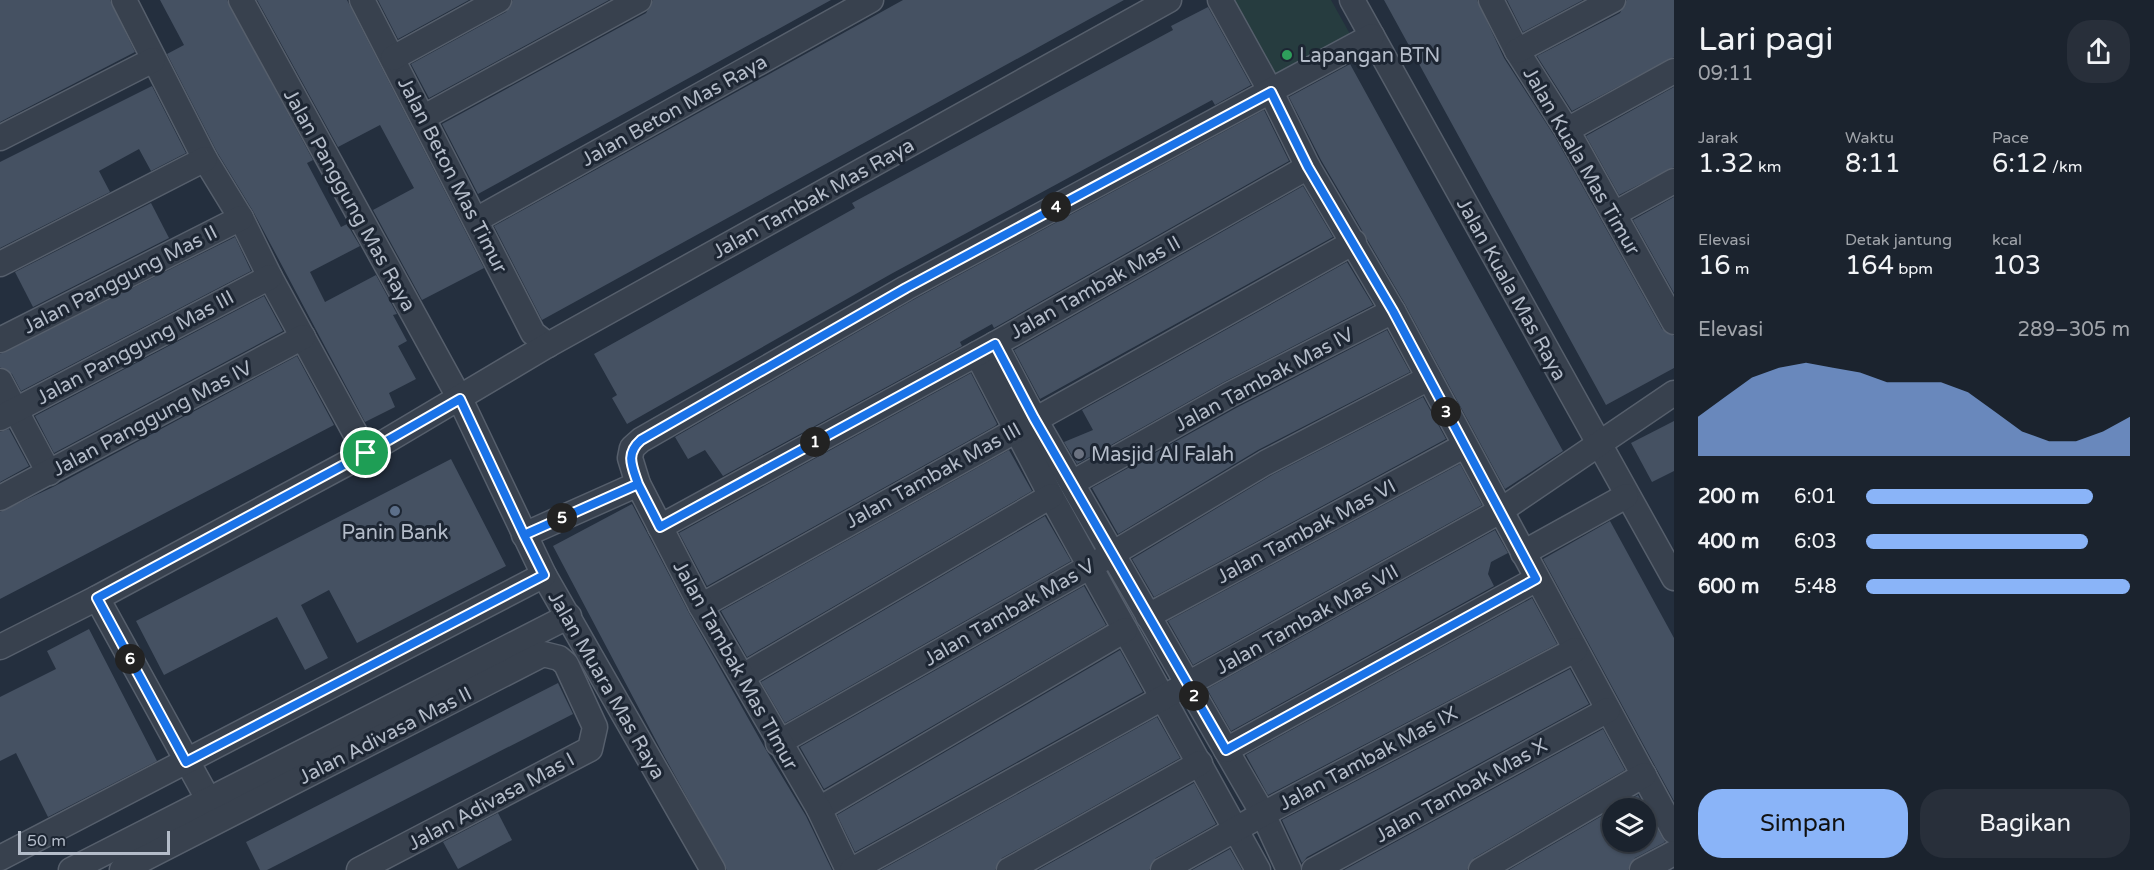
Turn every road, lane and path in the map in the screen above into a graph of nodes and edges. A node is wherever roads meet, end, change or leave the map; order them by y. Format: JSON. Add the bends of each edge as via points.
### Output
{"nodes":[{"id":1,"x":124,"y":0,"type":"edge"},
{"id":2,"x":241,"y":0,"type":"edge"},
{"id":3,"x":362,"y":0,"type":"edge"},
{"id":4,"x":499,"y":0,"type":"edge"},
{"id":5,"x":639,"y":0,"type":"edge"},
{"id":6,"x":871,"y":0,"type":"edge"},
{"id":7,"x":1169,"y":0,"type":"edge"},
{"id":8,"x":1220,"y":0,"type":"edge"},
{"id":9,"x":1352,"y":0,"type":"edge"},
{"id":10,"x":1491,"y":0,"type":"edge"},
{"id":11,"x":1613,"y":0,"type":"edge"},
{"id":12,"x":1372,"y":36,"type":"junction"},
{"id":13,"x":1517,"y":51,"type":"junction"},
{"id":14,"x":393,"y":58,"type":"junction"},
{"id":15,"x":153,"y":60,"type":"junction"},
{"id":16,"x":1674,"y":71,"type":"edge"},
{"id":17,"x":1271,"y":92,"type":"junction"},
{"id":18,"x":424,"y":117,"type":"junction"},
{"id":19,"x":1567,"y":130,"type":"junction"},
{"id":20,"x":0,"y":138,"type":"edge"},
{"id":21,"x":205,"y":159,"type":"junction"},
{"id":22,"x":1308,"y":167,"type":"junction"},
{"id":23,"x":1674,"y":181,"type":"edge"},
{"id":24,"x":1614,"y":214,"type":"junction"},
{"id":25,"x":240,"y":218,"type":"junction"},
{"id":26,"x":476,"y":220,"type":"junction"},
{"id":27,"x":1354,"y":242,"type":"junction"},
{"id":28,"x":0,"y":264,"type":"edge"},
{"id":29,"x":270,"y":277,"type":"junction"},
{"id":30,"x":1666,"y":289,"type":"edge"},
{"id":31,"x":1393,"y":311,"type":"junction"},
{"id":32,"x":1674,"y":322,"type":"edge"},
{"id":33,"x":303,"y":337,"type":"junction"},
{"id":34,"x":0,"y":340,"type":"edge"},
{"id":35,"x":548,"y":345,"type":"junction"},
{"id":36,"x":986,"y":349,"type":"junction"},
{"id":37,"x":1429,"y":378,"type":"junction"},
{"id":38,"x":0,"y":381,"type":"edge"},
{"id":39,"x":1674,"y":393,"type":"edge"},
{"id":40,"x":460,"y":399,"type":"junction"},
{"id":41,"x":8,"y":414,"type":"edge"},
{"id":42,"x":1024,"y":424,"type":"junction"},
{"id":43,"x":1597,"y":444,"type":"junction"},
{"id":44,"x":1464,"y":446,"type":"junction"},
{"id":45,"x":366,"y":453,"type":"junction"},
{"id":46,"x":49,"y":473,"type":"junction"},
{"id":47,"x":1072,"y":483,"type":"junction"},
{"id":48,"x":638,"y":484,"type":"junction"},
{"id":49,"x":1051,"y":496,"type":"junction"},
{"id":50,"x":1626,"y":496,"type":"junction"},
{"id":51,"x":0,"y":498,"type":"edge"},
{"id":52,"x":1500,"y":511,"type":"junction"},
{"id":53,"x":660,"y":527,"type":"junction"},
{"id":54,"x":524,"y":535,"type":"junction"},
{"id":55,"x":1523,"y":553,"type":"junction"},
{"id":56,"x":1101,"y":559,"type":"junction"},
{"id":57,"x":544,"y":575,"type":"junction"},
{"id":58,"x":1674,"y":578,"type":"edge"},
{"id":59,"x":1536,"y":579,"type":"junction"},
{"id":60,"x":97,"y":598,"type":"junction"},
{"id":61,"x":701,"y":606,"type":"junction"},
{"id":62,"x":569,"y":616,"type":"junction"},
{"id":63,"x":1148,"y":616,"type":"junction"},
{"id":64,"x":1125,"y":630,"type":"junction"},
{"id":65,"x":0,"y":647,"type":"edge"},
{"id":66,"x":1575,"y":650,"type":"junction"},
{"id":67,"x":743,"y":676,"type":"junction"},
{"id":68,"x":1188,"y":686,"type":"junction"},
{"id":69,"x":1163,"y":699,"type":"junction"},
{"id":70,"x":1608,"y":710,"type":"junction"},
{"id":71,"x":778,"y":743,"type":"junction"},
{"id":72,"x":590,"y":749,"type":"joint"},
{"id":73,"x":1226,"y":750,"type":"junction"},
{"id":74,"x":186,"y":762,"type":"junction"},
{"id":75,"x":1200,"y":762,"type":"junction"},
{"id":76,"x":1644,"y":775,"type":"junction"},
{"id":77,"x":208,"y":799,"type":"junction"},
{"id":78,"x":819,"y":809,"type":"junction"},
{"id":79,"x":1263,"y":813,"type":"junction"},
{"id":80,"x":1236,"y":829,"type":"junction"},
{"id":81,"x":1674,"y":831,"type":"edge"},
{"id":82,"x":1674,"y":853,"type":"edge"},
{"id":83,"x":0,"y":858,"type":"edge"},
{"id":84,"x":71,"y":870,"type":"edge"},
{"id":85,"x":122,"y":870,"type":"edge"},
{"id":86,"x":359,"y":870,"type":"edge"},
{"id":87,"x":713,"y":870,"type":"edge"},
{"id":88,"x":850,"y":870,"type":"edge"},
{"id":89,"x":1009,"y":870,"type":"edge"},
{"id":90,"x":1163,"y":870,"type":"edge"},
{"id":91,"x":1258,"y":870,"type":"edge"},
{"id":92,"x":1289,"y":870,"type":"edge"},
{"id":93,"x":1314,"y":870,"type":"edge"},
{"id":94,"x":1481,"y":870,"type":"edge"},
{"id":95,"x":1642,"y":870,"type":"edge"}],
"edges":[{"from":1,"to":15,"type":"street"},
{"from":2,"to":40,"type":"street","name":"Jalan Panggung Mas Raya"},
{"from":3,"to":14,"type":"street","name":"Jalan Beton Mas Timur"},
{"from":4,"to":14,"type":"street"},
{"from":5,"to":18,"type":"street"},
{"from":6,"to":26,"type":"street","name":"Jalan Beton Mas Raya"},
{"from":7,"to":35,"type":"street","name":"Jalan Tambak Mas Raya"},
{"from":8,"to":17,"type":"street"},
{"from":9,"to":12,"type":"street","name":"Jalan Kuala Mas Raya"},
{"from":10,"to":13,"type":"street","name":"Jalan Kuala Mas Timur"},
{"from":11,"to":13,"type":"street"},
{"from":12,"to":17,"type":"street"},
{"from":12,"to":43,"type":"street","name":"Jalan Kuala Mas Raya"},
{"from":13,"to":19,"type":"street","name":"Jalan Kuala Mas Timur"},
{"from":14,"to":18,"type":"street","name":"Jalan Beton Mas Timur"},
{"from":15,"to":20,"type":"street"},
{"from":15,"to":21,"type":"street"},
{"from":16,"to":19,"type":"street"},
{"from":17,"to":22,"type":"street"},
{"from":17,"to":48,"type":"street","name":"Jalan Tambak Mas TImur","via":[[855,317],[641,440],[632,448],[630,458]]},
{"from":18,"to":26,"type":"street","name":"Jalan Beton Mas Timur"},
{"from":19,"to":24,"type":"street","name":"Jalan Kuala Mas Timur"},
{"from":21,"to":25,"type":"street"},
{"from":21,"to":28,"type":"street"},
{"from":22,"to":27,"type":"street"},
{"from":22,"to":36,"type":"street","name":"Jalan Tambak Mas II"},
{"from":23,"to":24,"type":"street"},
{"from":24,"to":30,"type":"street","name":"Jalan Kuala Mas Timur"},
{"from":25,"to":29,"type":"street"},
{"from":25,"to":34,"type":"street","name":"Jalan Panggung Mas II"},
{"from":26,"to":35,"type":"street","name":"Jalan Beton Mas Timur","via":[[533,333]]},
{"from":27,"to":31,"type":"street"},
{"from":27,"to":42,"type":"street","name":"Jalan Tambak Mas III"},
{"from":29,"to":33,"type":"street"},
{"from":29,"to":41,"type":"street","name":"Jalan Panggung Mas III"},
{"from":30,"to":32,"type":"street","name":"Jalan Kuala Mas Timur"},
{"from":31,"to":37,"type":"street"},
{"from":31,"to":47,"type":"street","name":"Jalan Tambak Mas IV","via":[[1229,395]]},
{"from":33,"to":45,"type":"street"},
{"from":33,"to":46,"type":"street","name":"Jalan Panggung Mas IV"},
{"from":35,"to":40,"type":"street","name":"Jalan Tambak Mas Raya"},
{"from":36,"to":42,"type":"street"},
{"from":36,"to":53,"type":"street","name":"Jalan Tambak Mas II"},
{"from":37,"to":44,"type":"street"},
{"from":37,"to":56,"type":"street","name":"Jalan Tambak Mas V","via":[[1265,463]]},
{"from":38,"to":41,"type":"street"},
{"from":39,"to":43,"type":"street","name":"Jalan Tambak Mas VII"},
{"from":40,"to":45,"type":"street","name":"Jalan Tambak Mas Raya"},
{"from":40,"to":54,"type":"street","name":"Jalan Muara Mas Raya"},
{"from":41,"to":46,"type":"street"},
{"from":42,"to":47,"type":"street"},
{"from":42,"to":49,"type":"street"},
{"from":42,"to":61,"type":"street","name":"Jalan Tambak Mas III"},
{"from":43,"to":50,"type":"street","name":"Jalan Kuala Mas Raya"},
{"from":43,"to":52,"type":"street","name":"Jalan Tambak Mas VII"},
{"from":44,"to":52,"type":"street"},
{"from":44,"to":63,"type":"street","name":"Jalan Tambak Mas VI"},
{"from":45,"to":60,"type":"street","name":"Jalan Tambak Mas Raya"},
{"from":46,"to":51,"type":"street","name":"Jalan Panggung Mas IV"},
{"from":47,"to":56,"type":"street"},
{"from":48,"to":53,"type":"street","name":"Jalan Tambak Mas TImur"},
{"from":48,"to":54,"type":"street"},
{"from":49,"to":56,"type":"street"},
{"from":49,"to":67,"type":"street"},
{"from":50,"to":55,"type":"street"},
{"from":50,"to":58,"type":"street","name":"Jalan Kuala Mas Raya"},
{"from":52,"to":55,"type":"street"},
{"from":52,"to":68,"type":"street","name":"Jalan Tambak Mas VII"},
{"from":53,"to":61,"type":"street","name":"Jalan Tambak Mas TImur"},
{"from":54,"to":57,"type":"street","name":"Jalan Muara Mas Raya"},
{"from":55,"to":59,"type":"street"},
{"from":56,"to":63,"type":"street"},
{"from":56,"to":64,"type":"street"},
{"from":56,"to":71,"type":"street","name":"Jalan Tambak Mas V"},
{"from":57,"to":62,"type":"street","name":"Jalan Muara Mas Raya"},
{"from":57,"to":74,"type":"street"},
{"from":59,"to":66,"type":"street"},
{"from":59,"to":73,"type":"street"},
{"from":60,"to":65,"type":"street","name":"Jalan Tambak Mas Raya"},
{"from":60,"to":74,"type":"street"},
{"from":61,"to":67,"type":"street","name":"Jalan Tambak Mas TImur"},
{"from":62,"to":77,"type":"street"},
{"from":62,"to":87,"type":"street","name":"Jalan Muara Mas Raya"},
{"from":63,"to":68,"type":"street"},
{"from":64,"to":69,"type":"street"},
{"from":64,"to":78,"type":"street"},
{"from":66,"to":70,"type":"street"},
{"from":66,"to":79,"type":"street","name":"Jalan Tambak Mas IX"},
{"from":67,"to":71,"type":"street","name":"Jalan Tambak Mas TImur"},
{"from":68,"to":69,"type":"street","name":"Jalan Tambak Mas VII"},
{"from":68,"to":73,"type":"street"},
{"from":69,"to":75,"type":"street"},
{"from":69,"to":88,"type":"street","name":"Jalan Tambak Mas VII"},
{"from":70,"to":76,"type":"street"},
{"from":70,"to":93,"type":"street","name":"Jalan Tambak Mas X"},
{"from":71,"to":78,"type":"street","name":"Jalan Tambak Mas TImur"},
{"from":72,"to":85,"type":"street","name":"Jalan Adivasa Mas II","via":[[595,727],[572,674],[559,658],[543,654]]},
{"from":72,"to":86,"type":"street","name":"Jalan Adivasa Mas I"},
{"from":73,"to":79,"type":"street"},
{"from":74,"to":77,"type":"street"},
{"from":74,"to":83,"type":"street"},
{"from":75,"to":80,"type":"street"},
{"from":75,"to":89,"type":"street"},
{"from":76,"to":81,"type":"street"},
{"from":76,"to":94,"type":"street"},
{"from":77,"to":84,"type":"street"},
{"from":78,"to":88,"type":"street","name":"Jalan Tambak Mas TImur"},
{"from":79,"to":80,"type":"street","name":"Jalan Tambak Mas IX"},
{"from":79,"to":92,"type":"street"},
{"from":80,"to":90,"type":"street","name":"Jalan Tambak Mas IX"},
{"from":80,"to":91,"type":"street"},
{"from":82,"to":95,"type":"street"}]}
